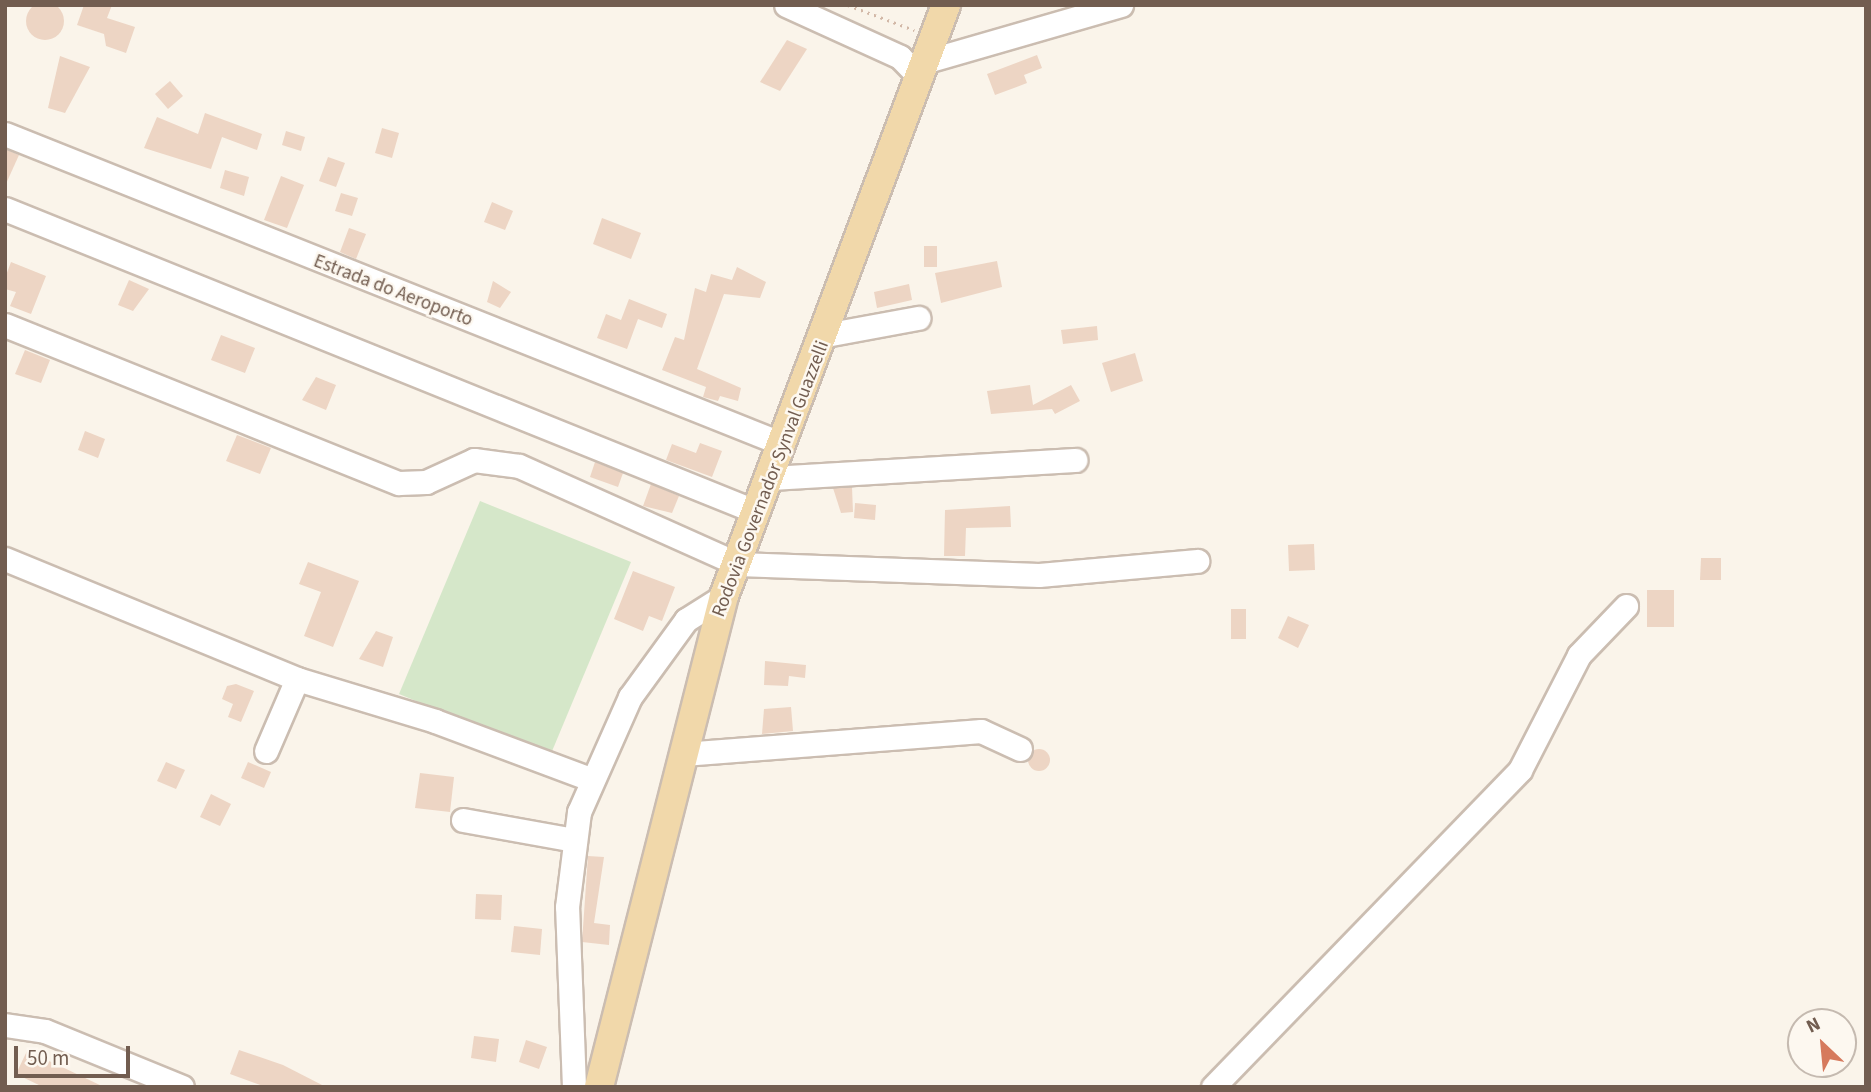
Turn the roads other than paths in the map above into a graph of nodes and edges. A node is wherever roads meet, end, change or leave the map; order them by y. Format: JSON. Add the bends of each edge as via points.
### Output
{"nodes":[{"id":1,"x":786,"y":5,"type":"edge"},
{"id":2,"x":1121,"y":5,"type":"edge"},
{"id":3,"x":951,"y":7,"type":"edge"},
{"id":4,"x":927,"y":59,"type":"junction"},
{"id":5,"x":5,"y":134,"type":"edge"},
{"id":6,"x":5,"y":209,"type":"edge"},
{"id":7,"x":918,"y":318,"type":"dead end"},
{"id":8,"x":5,"y":325,"type":"edge"},
{"id":9,"x":825,"y":335,"type":"junction"},
{"id":10,"x":783,"y":444,"type":"junction"},
{"id":11,"x":1075,"y":460,"type":"dead end"},
{"id":12,"x":770,"y":478,"type":"junction"},
{"id":13,"x":757,"y":512,"type":"junction"},
{"id":14,"x":5,"y":559,"type":"edge"},
{"id":15,"x":1197,"y":561,"type":"dead end"},
{"id":16,"x":738,"y":564,"type":"junction"},
{"id":17,"x":724,"y":596,"type":"junction"},
{"id":18,"x":1626,"y":606,"type":"dead end"},
{"id":19,"x":297,"y":679,"type":"junction"},
{"id":20,"x":1020,"y":748,"type":"dead end"},
{"id":21,"x":266,"y":751,"type":"dead end"},
{"id":22,"x":683,"y":754,"type":"junction"},
{"id":23,"x":590,"y":779,"type":"junction"},
{"id":24,"x":463,"y":820,"type":"dead end"},
{"id":25,"x":574,"y":840,"type":"junction"},
{"id":26,"x":5,"y":1025,"type":"edge"},
{"id":27,"x":181,"y":1087,"type":"edge"},
{"id":28,"x":574,"y":1087,"type":"edge"},
{"id":29,"x":599,"y":1087,"type":"edge"},
{"id":30,"x":1213,"y":1087,"type":"edge"}],
"edges":[{"from":1,"to":4,"type":"street","via":[[900,57]]},
{"from":2,"to":4,"type":"street"},
{"from":3,"to":4,"type":"main road","name":"Rodovia Governador Synval Guazzelli"},
{"from":4,"to":9,"type":"main road","name":"Rodovia Governador Synval Guazzelli"},
{"from":5,"to":10,"type":"street","name":"Estrada do Aeroporto"},
{"from":6,"to":13,"type":"street"},
{"from":7,"to":9,"type":"street"},
{"from":8,"to":16,"type":"street","via":[[399,484],[426,482],[474,460],[519,466]]},
{"from":9,"to":10,"type":"main road","name":"Rodovia Governador Synval Guazzelli"},
{"from":10,"to":12,"type":"main road","name":"Rodovia Governador Synval Guazzelli"},
{"from":11,"to":12,"type":"street"},
{"from":12,"to":13,"type":"main road","name":"Rodovia Governador Synval Guazzelli"},
{"from":13,"to":16,"type":"main road","name":"Rodovia Governador Synval Guazzelli"},
{"from":14,"to":19,"type":"street"},
{"from":15,"to":16,"type":"street","via":[[1039,575]]},
{"from":16,"to":17,"type":"main road","name":"Rodovia Governador Synval Guazzelli"},
{"from":17,"to":22,"type":"main road","name":"Rodovia Governador Synval Guazzelli"},
{"from":17,"to":23,"type":"street","via":[[701,605],[659,653],[630,697]]},
{"from":18,"to":30,"type":"street","via":[[1579,655],[1520,769]]},
{"from":19,"to":21,"type":"street"},
{"from":19,"to":23,"type":"street","via":[[435,721]]},
{"from":20,"to":22,"type":"street","via":[[981,731]]},
{"from":22,"to":29,"type":"main road","name":"Rodovia Governador Synval Guazzelli"},
{"from":23,"to":25,"type":"street"},
{"from":24,"to":25,"type":"street"},
{"from":25,"to":28,"type":"street","via":[[567,907]]},
{"from":26,"to":27,"type":"street","via":[[45,1031]]}]}
